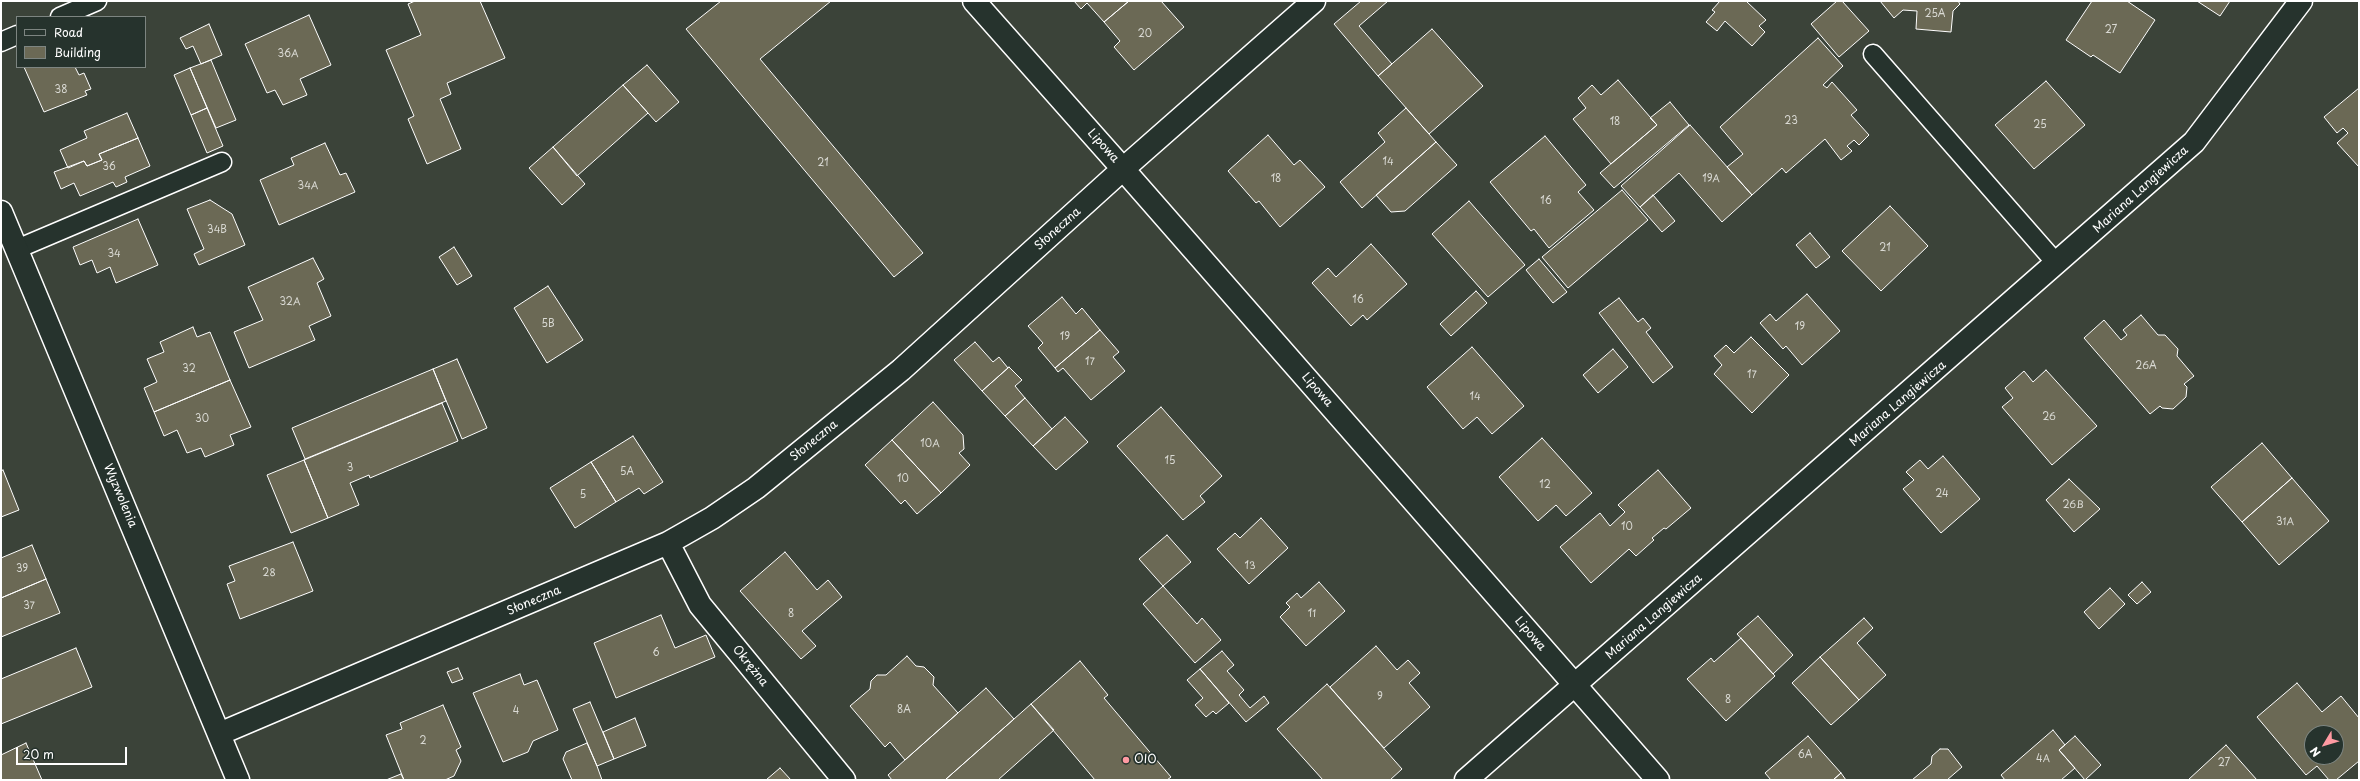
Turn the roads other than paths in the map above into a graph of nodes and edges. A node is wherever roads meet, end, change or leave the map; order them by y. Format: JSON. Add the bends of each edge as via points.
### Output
{"nodes":[{"id":1,"x":97,"y":1,"type":"edge"},
{"id":2,"x":974,"y":1,"type":"edge"},
{"id":3,"x":1314,"y":1,"type":"edge"},
{"id":4,"x":2301,"y":1,"type":"edge"},
{"id":5,"x":62,"y":16,"type":"edge"},
{"id":6,"x":16,"y":35,"type":"edge"},
{"id":7,"x":1,"y":42,"type":"edge"},
{"id":8,"x":1873,"y":54,"type":"dead end"},
{"id":9,"x":222,"y":162,"type":"dead end"},
{"id":10,"x":1123,"y":169,"type":"junction"},
{"id":11,"x":1,"y":212,"type":"edge"},
{"id":12,"x":17,"y":249,"type":"junction"},
{"id":13,"x":2057,"y":264,"type":"junction"},
{"id":14,"x":668,"y":543,"type":"junction"},
{"id":15,"x":1575,"y":686,"type":"junction"},
{"id":16,"x":219,"y":734,"type":"junction"},
{"id":17,"x":238,"y":780,"type":"edge"},
{"id":18,"x":844,"y":780,"type":"edge"},
{"id":19,"x":1466,"y":780,"type":"edge"},
{"id":20,"x":1658,"y":780,"type":"edge"}],
"edges":[{"from":1,"to":5,"type":"lane"},
{"from":2,"to":10,"type":"street","name":"Lipowa"},
{"from":3,"to":10,"type":"street","name":"Słoneczna"},
{"from":4,"to":13,"type":"street","name":"Mariana Langiewicza","via":[[2194,142]]},
{"from":6,"to":7,"type":"lane"},
{"from":8,"to":13,"type":"lane"},
{"from":9,"to":12,"type":"lane"},
{"from":10,"to":14,"type":"street","name":"Słoneczna","via":[[901,370],[833,426],[756,488]]},
{"from":10,"to":15,"type":"street","name":"Lipowa"},
{"from":11,"to":12,"type":"street","name":"Wyzwolenia"},
{"from":12,"to":16,"type":"street","name":"Wyzwolenia"},
{"from":13,"to":15,"type":"street","name":"Mariana Langiewicza"},
{"from":14,"to":16,"type":"street","name":"Słoneczna"},
{"from":14,"to":18,"type":"street","name":"Okrężna","via":[[700,605]]},
{"from":15,"to":19,"type":"street","name":"Mariana Langiewicza"},
{"from":15,"to":20,"type":"street","name":"Lipowa"},
{"from":16,"to":17,"type":"street","name":"Wyzwolenia"}]}
